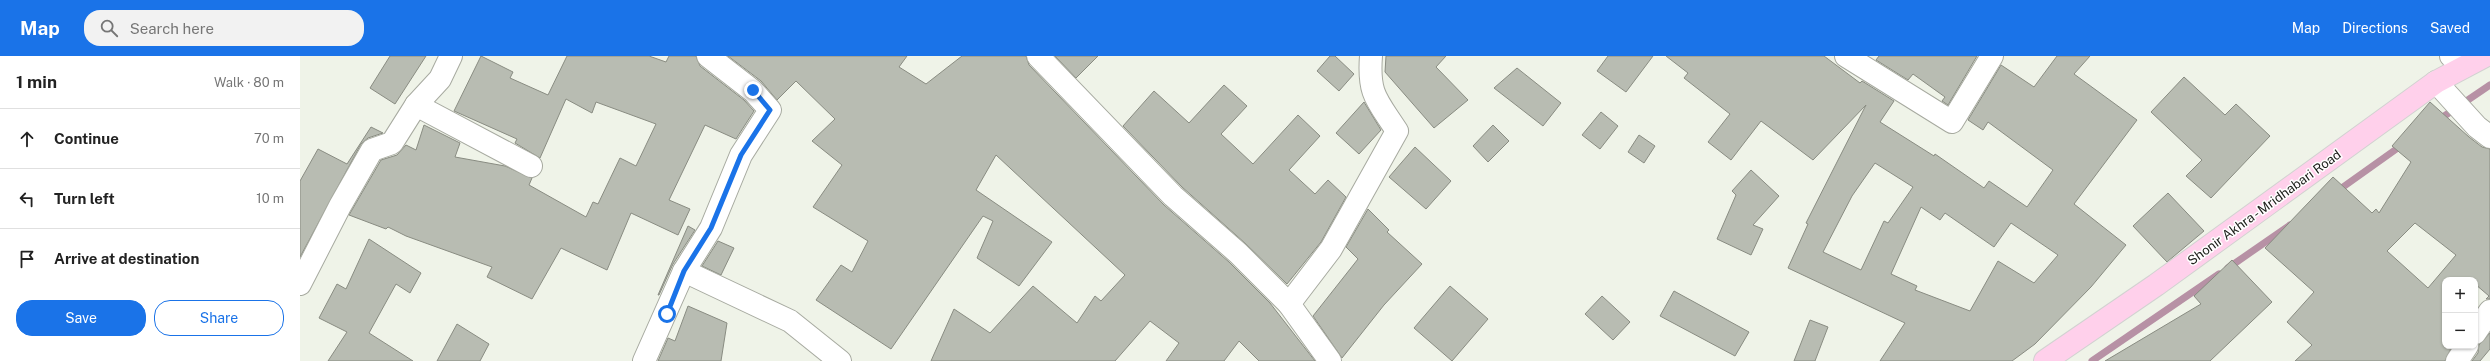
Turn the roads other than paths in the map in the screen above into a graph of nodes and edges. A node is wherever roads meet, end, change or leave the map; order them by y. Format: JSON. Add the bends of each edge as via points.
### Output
{"nodes":[{"id":1,"x":451,"y":56,"type":"edge"},
{"id":2,"x":708,"y":56,"type":"edge"},
{"id":3,"x":1038,"y":56,"type":"edge"},
{"id":4,"x":1371,"y":56,"type":"edge"},
{"id":5,"x":1846,"y":56,"type":"edge"},
{"id":6,"x":1992,"y":56,"type":"edge"},
{"id":7,"x":2485,"y":56,"type":"edge"},
{"id":8,"x":2457,"y":62,"type":"edge"},
{"id":9,"x":2440,"y":87,"type":"junction"},
{"id":10,"x":416,"y":105,"type":"junction"},
{"id":11,"x":2484,"y":132,"type":"edge"},
{"id":12,"x":531,"y":166,"type":"dead end"},
{"id":13,"x":684,"y":271,"type":"junction"},
{"id":14,"x":300,"y":284,"type":"edge"},
{"id":15,"x":1289,"y":304,"type":"junction"},
{"id":16,"x":2490,"y":311,"type":"edge"},
{"id":17,"x":2478,"y":329,"type":"edge"},
{"id":18,"x":2465,"y":349,"type":"edge"},
{"id":19,"x":644,"y":361,"type":"edge"},
{"id":20,"x":840,"y":361,"type":"edge"},
{"id":21,"x":1330,"y":361,"type":"edge"},
{"id":22,"x":2045,"y":361,"type":"edge"},
{"id":23,"x":2457,"y":361,"type":"edge"}],
"edges":[{"from":1,"to":10,"type":"street","via":[[440,79]]},
{"from":2,"to":13,"type":"street","via":[[753,90],[770,110],[741,155],[711,228]]},
{"from":3,"to":15,"type":"street","via":[[1173,196]]},
{"from":4,"to":15,"type":"street","via":[[1369,77],[1373,94],[1397,131],[1331,249]]},
{"from":5,"to":6,"type":"street","via":[[1952,122]]},
{"from":7,"to":8,"type":"main road","name":"Shonir Akhra - Mridhabari Road"},
{"from":8,"to":9,"type":"main road","name":"Shonir Akhra - Mridhabari Road"},
{"from":9,"to":11,"type":"street"},
{"from":9,"to":22,"type":"main road","name":"Shonir Akhra - Mridhabari Road"},
{"from":10,"to":12,"type":"street"},
{"from":10,"to":14,"type":"street","via":[[392,143],[372,150]]},
{"from":13,"to":19,"type":"street"},
{"from":13,"to":20,"type":"street","via":[[790,321]]},
{"from":15,"to":21,"type":"street"},
{"from":16,"to":17,"type":"street"},
{"from":18,"to":23,"type":"street"}]}
